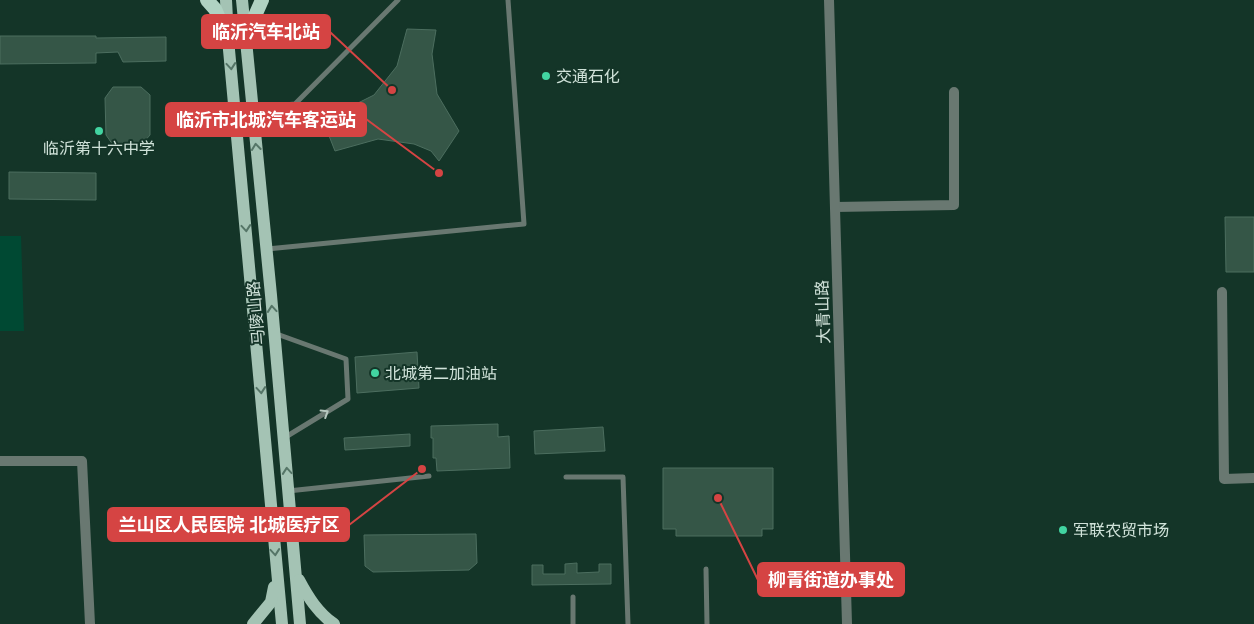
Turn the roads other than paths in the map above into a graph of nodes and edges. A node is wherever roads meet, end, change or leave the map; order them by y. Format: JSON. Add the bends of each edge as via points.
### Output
{"nodes":[{"id":1,"x":208,"y":0,"type":"edge"},
{"id":2,"x":226,"y":0,"type":"edge"},
{"id":3,"x":242,"y":0,"type":"edge"},
{"id":4,"x":262,"y":0,"type":"edge"},
{"id":5,"x":398,"y":0,"type":"edge"},
{"id":6,"x":508,"y":0,"type":"edge"},
{"id":7,"x":829,"y":0,"type":"edge"},
{"id":8,"x":246,"y":36,"type":"junction"},
{"id":9,"x":228,"y":39,"type":"junction"},
{"id":10,"x":954,"y":92,"type":"dead end"},
{"id":11,"x":253,"y":108,"type":"junction"},
{"id":12,"x":835,"y":207,"type":"junction"},
{"id":13,"x":266,"y":249,"type":"junction"},
{"id":14,"x":1222,"y":292,"type":"dead end"},
{"id":15,"x":274,"y":333,"type":"junction"},
{"id":16,"x":284,"y":439,"type":"junction"},
{"id":17,"x":0,"y":461,"type":"edge"},
{"id":18,"x":429,"y":476,"type":"dead end"},
{"id":19,"x":566,"y":477,"type":"dead end"},
{"id":20,"x":1254,"y":478,"type":"edge"},
{"id":21,"x":288,"y":491,"type":"junction"},
{"id":22,"x":706,"y":569,"type":"dead end"},
{"id":23,"x":277,"y":572,"type":"junction"},
{"id":24,"x":296,"y":574,"type":"junction"},
{"id":25,"x":573,"y":597,"type":"dead end"},
{"id":26,"x":90,"y":624,"type":"edge"},
{"id":27,"x":253,"y":624,"type":"edge"},
{"id":28,"x":282,"y":624,"type":"edge"},
{"id":29,"x":300,"y":624,"type":"edge"},
{"id":30,"x":334,"y":624,"type":"edge"},
{"id":31,"x":574,"y":624,"type":"edge"},
{"id":32,"x":628,"y":624,"type":"edge"},
{"id":33,"x":707,"y":624,"type":"edge"},
{"id":34,"x":847,"y":624,"type":"edge"}],
"edges":[{"from":1,"to":9,"type":"highway"},
{"from":2,"to":9,"type":"main road","name":"马陵山路"},
{"from":3,"to":8,"type":"main road","name":"马陵山路"},
{"from":4,"to":8,"type":"highway"},
{"from":5,"to":11,"type":"lane","via":[[295,104]]},
{"from":6,"to":13,"type":"lane","via":[[524,224]]},
{"from":7,"to":12,"type":"street","name":"大青山路"},
{"from":8,"to":11,"type":"main road","name":"马陵山路"},
{"from":9,"to":23,"type":"main road","name":"马陵山路","one_way":true},
{"from":10,"to":12,"type":"street","via":[[954,205]]},
{"from":13,"to":11,"type":"main road","name":"马陵山路","one_way":true},
{"from":12,"to":34,"type":"street","name":"大青山路"},
{"from":15,"to":13,"type":"main road","name":"马陵山路","one_way":true},
{"from":14,"to":20,"type":"street","via":[[1224,479]]},
{"from":15,"to":16,"type":"main road","name":"马陵山路"},
{"from":16,"to":15,"type":"lane","one_way":true,"via":[[348,399],[346,359]]},
{"from":21,"to":16,"type":"main road","name":"马陵山路","one_way":true},
{"from":17,"to":26,"type":"street","via":[[82,461]]},
{"from":18,"to":21,"type":"lane"},
{"from":19,"to":32,"type":"lane","via":[[623,476]]},
{"from":21,"to":24,"type":"main road","name":"马陵山路"},
{"from":22,"to":33,"type":"lane"},
{"from":23,"to":27,"type":"main road","via":[[271,602]]},
{"from":23,"to":28,"type":"main road","name":"马陵山路"},
{"from":24,"to":29,"type":"main road","name":"马陵山路"},
{"from":24,"to":30,"type":"main road","via":[[310,600]]},
{"from":25,"to":31,"type":"lane"}]}
